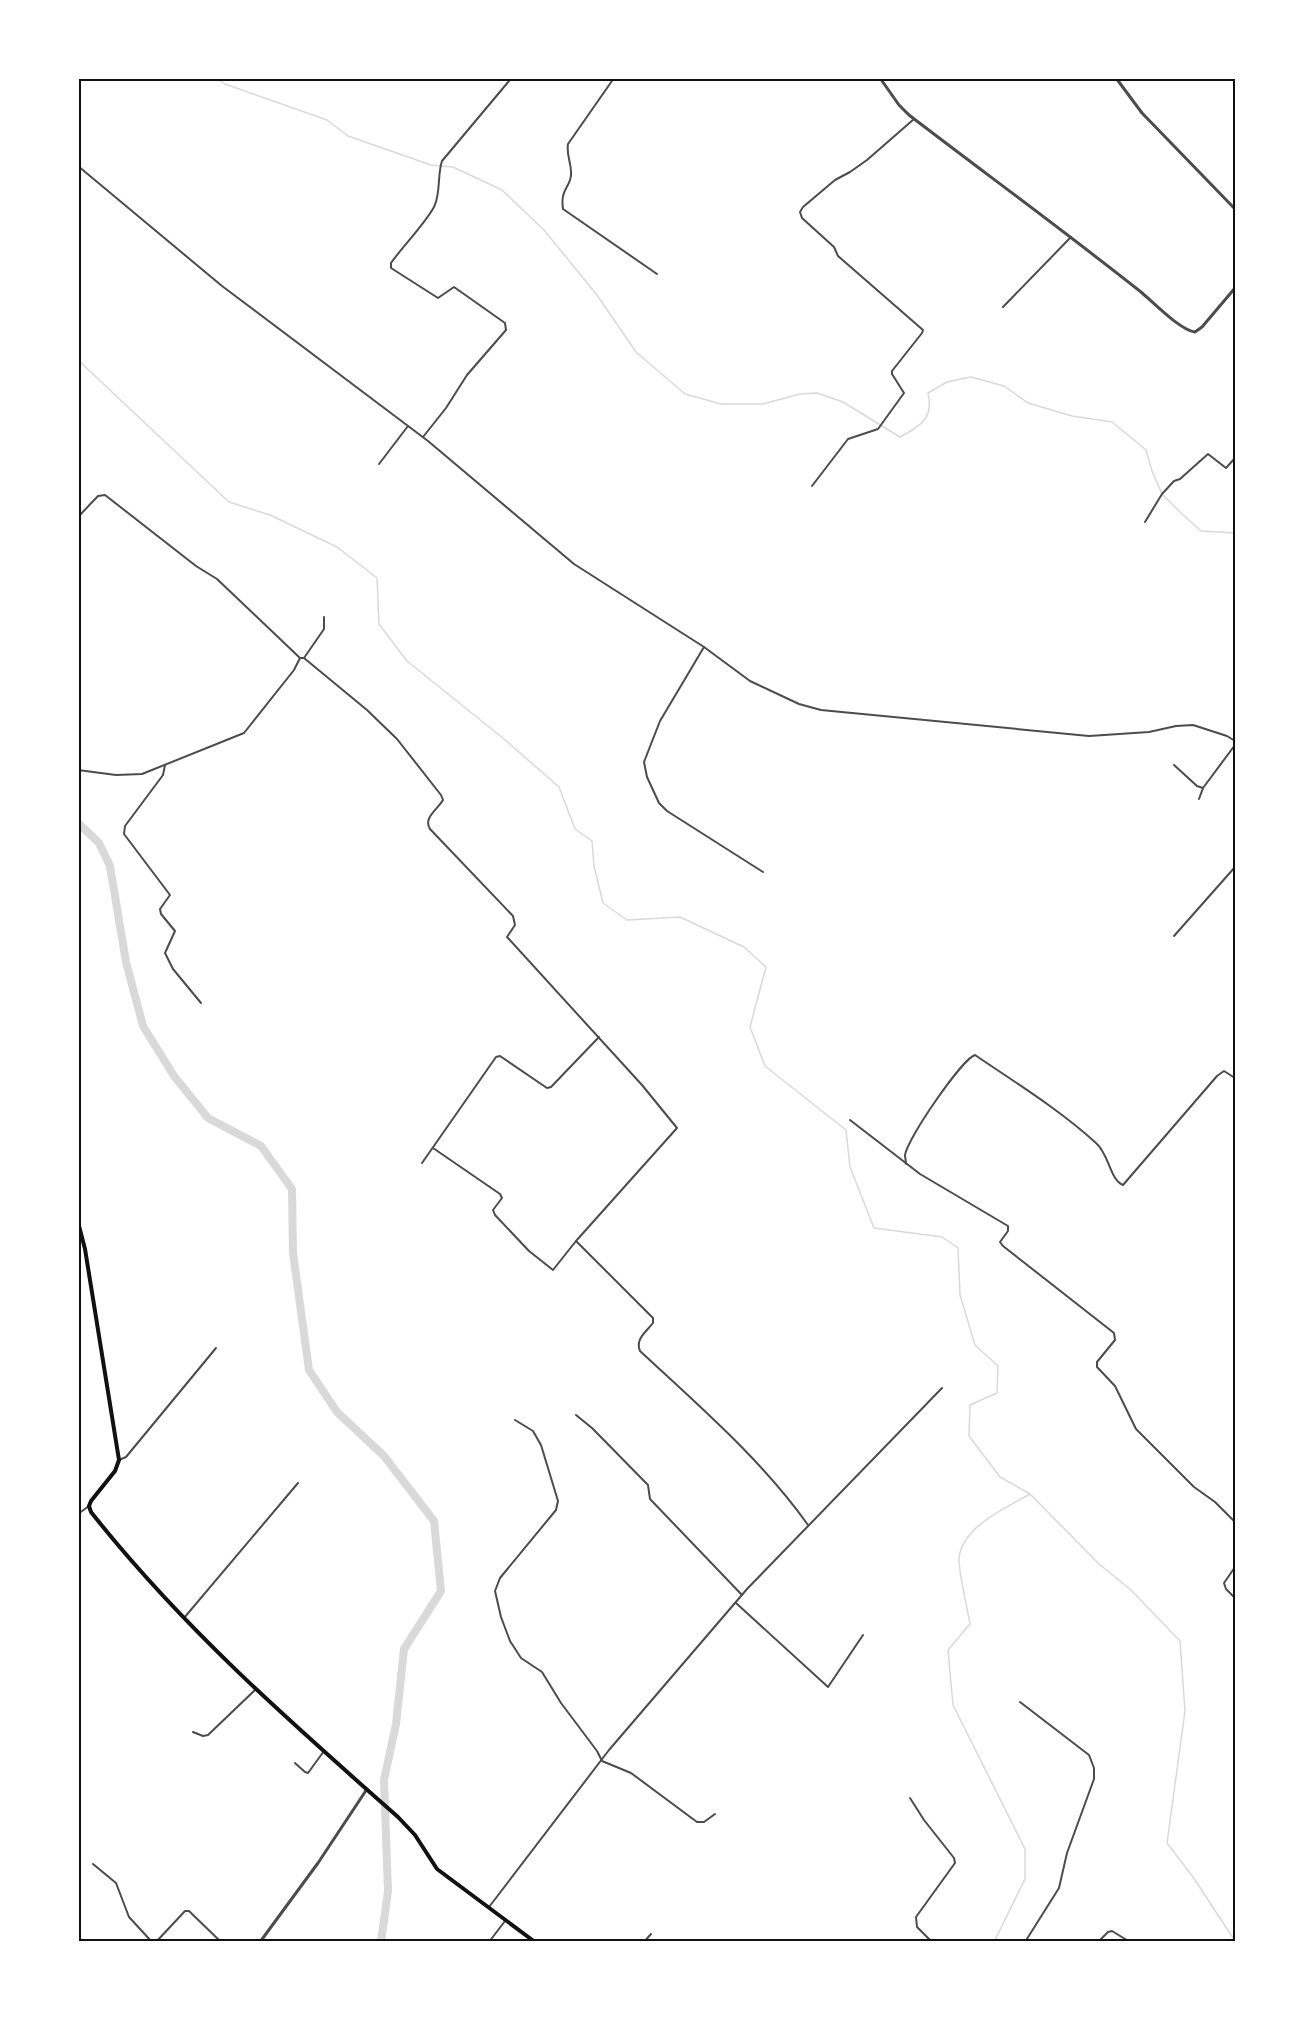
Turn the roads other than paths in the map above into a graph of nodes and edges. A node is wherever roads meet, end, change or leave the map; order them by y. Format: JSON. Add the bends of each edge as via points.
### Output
{"nodes":[{"id":1,"x":506,"y":78,"type":"edge"},
{"id":2,"x":614,"y":78,"type":"edge"},
{"id":3,"x":880,"y":78,"type":"edge"},
{"id":4,"x":1116,"y":78,"type":"edge"},
{"id":5,"x":914,"y":119,"type":"junction"},
{"id":6,"x":78,"y":166,"type":"edge"},
{"id":7,"x":1235,"y":209,"type":"edge"},
{"id":8,"x":1071,"y":237,"type":"junction"},
{"id":9,"x":657,"y":274,"type":"dead end"},
{"id":10,"x":1235,"y":288,"type":"edge"},
{"id":11,"x":1003,"y":307,"type":"dead end"},
{"id":12,"x":408,"y":426,"type":"junction"},
{"id":13,"x":423,"y":437,"type":"junction"},
{"id":14,"x":1235,"y":458,"type":"edge"},
{"id":15,"x":379,"y":464,"type":"dead end"},
{"id":16,"x":812,"y":486,"type":"dead end"},
{"id":17,"x":78,"y":517,"type":"edge"},
{"id":18,"x":1145,"y":522,"type":"dead end"},
{"id":19,"x":324,"y":617,"type":"dead end"},
{"id":20,"x":704,"y":647,"type":"junction"},
{"id":21,"x":302,"y":658,"type":"junction"},
{"id":22,"x":1235,"y":743,"type":"edge"},
{"id":23,"x":165,"y":765,"type":"junction"},
{"id":24,"x":1174,"y":765,"type":"dead end"},
{"id":25,"x":78,"y":770,"type":"edge"},
{"id":26,"x":1203,"y":788,"type":"junction"},
{"id":27,"x":1198,"y":799,"type":"dead end"},
{"id":28,"x":1235,"y":867,"type":"edge"},
{"id":29,"x":763,"y":872,"type":"dead end"},
{"id":30,"x":1174,"y":936,"type":"dead end"},
{"id":31,"x":201,"y":1003,"type":"dead end"},
{"id":32,"x":599,"y":1037,"type":"junction"},
{"id":33,"x":1235,"y":1078,"type":"edge"},
{"id":34,"x":850,"y":1120,"type":"dead end"},
{"id":35,"x":433,"y":1148,"type":"junction"},
{"id":36,"x":422,"y":1163,"type":"dead end"},
{"id":37,"x":906,"y":1164,"type":"junction"},
{"id":38,"x":78,"y":1221,"type":"edge"},
{"id":39,"x":576,"y":1241,"type":"junction"},
{"id":40,"x":216,"y":1348,"type":"dead end"},
{"id":41,"x":942,"y":1388,"type":"dead end"},
{"id":42,"x":576,"y":1415,"type":"dead end"},
{"id":43,"x":515,"y":1419,"type":"dead end"},
{"id":44,"x":119,"y":1461,"type":"junction"},
{"id":45,"x":298,"y":1483,"type":"dead end"},
{"id":46,"x":89,"y":1506,"type":"junction"},
{"id":47,"x":78,"y":1514,"type":"edge"},
{"id":48,"x":1235,"y":1522,"type":"edge"},
{"id":49,"x":808,"y":1525,"type":"junction"},
{"id":50,"x":1235,"y":1567,"type":"edge"},
{"id":51,"x":742,"y":1594,"type":"junction"},
{"id":52,"x":1235,"y":1598,"type":"edge"},
{"id":53,"x":736,"y":1603,"type":"junction"},
{"id":54,"x":184,"y":1618,"type":"junction"},
{"id":55,"x":863,"y":1635,"type":"dead end"},
{"id":56,"x":256,"y":1689,"type":"junction"},
{"id":57,"x":1020,"y":1702,"type":"dead end"},
{"id":58,"x":193,"y":1732,"type":"dead end"},
{"id":59,"x":324,"y":1750,"type":"junction"},
{"id":60,"x":602,"y":1761,"type":"junction"},
{"id":61,"x":295,"y":1763,"type":"dead end"},
{"id":62,"x":367,"y":1789,"type":"junction"},
{"id":63,"x":910,"y":1798,"type":"dead end"},
{"id":64,"x":715,"y":1814,"type":"dead end"},
{"id":65,"x":93,"y":1864,"type":"dead end"},
{"id":66,"x":489,"y":1907,"type":"junction"},
{"id":67,"x":506,"y":1919,"type":"junction"},
{"id":68,"x":651,"y":1934,"type":"dead end"},
{"id":69,"x":154,"y":1942,"type":"edge"},
{"id":70,"x":221,"y":1942,"type":"edge"},
{"id":71,"x":260,"y":1942,"type":"edge"},
{"id":72,"x":489,"y":1942,"type":"edge"},
{"id":73,"x":534,"y":1942,"type":"edge"},
{"id":74,"x":644,"y":1942,"type":"edge"},
{"id":75,"x":932,"y":1942,"type":"edge"},
{"id":76,"x":1025,"y":1942,"type":"edge"},
{"id":77,"x":1098,"y":1942,"type":"edge"},
{"id":78,"x":1130,"y":1942,"type":"edge"}],
"edges":[{"from":1,"to":13,"type":"street","via":[[509,81],[442,161],[435,206],[390,263],[391,268],[438,298],[454,287],[505,323],[506,330],[467,375]]},
{"from":2,"to":9,"type":"street","via":[[568,144],[571,174],[563,191],[563,209]]},
{"from":3,"to":5,"type":"street"},
{"from":4,"to":7,"type":"street","via":[[1142,113]]},
{"from":5,"to":8,"type":"street"},
{"from":5,"to":16,"type":"street","via":[[800,212],[838,256],[923,330],[892,371],[904,393],[878,429],[848,439]]},
{"from":6,"to":12,"type":"street","via":[[222,286]]},
{"from":8,"to":10,"type":"street","via":[[1186,331],[1195,332],[1202,327]]},
{"from":8,"to":11,"type":"street"},
{"from":12,"to":13,"type":"street"},
{"from":12,"to":15,"type":"street"},
{"from":13,"to":20,"type":"street","via":[[574,564]]},
{"from":14,"to":18,"type":"street","via":[[1226,468],[1208,454],[1174,481]]},
{"from":17,"to":21,"type":"street","via":[[98,496],[105,495],[217,579]]},
{"from":19,"to":21,"type":"street","via":[[324,629]]},
{"from":20,"to":22,"type":"street","via":[[750,681],[812,708],[1089,736],[1193,725],[1227,736]]},
{"from":20,"to":29,"type":"street","via":[[660,721],[644,762],[647,777],[667,811]]},
{"from":21,"to":23,"type":"street","via":[[244,733]]},
{"from":21,"to":32,"type":"street","via":[[397,739],[441,795],[440,805],[428,820],[430,830],[513,916],[515,925],[507,937]]},
{"from":22,"to":26,"type":"street"},
{"from":23,"to":25,"type":"street","via":[[141,774]]},
{"from":23,"to":31,"type":"street","via":[[163,775],[125,826],[124,834],[170,895],[160,909],[175,931],[165,953]]},
{"from":24,"to":26,"type":"street"},
{"from":26,"to":27,"type":"street"},
{"from":28,"to":30,"type":"street"},
{"from":32,"to":35,"type":"street","via":[[547,1088],[496,1057]]},
{"from":32,"to":39,"type":"street","via":[[677,1128]]},
{"from":33,"to":37,"type":"street","via":[[1224,1071],[1217,1076],[1123,1185],[1116,1181],[1105,1152],[1083,1131],[975,1055],[966,1060],[911,1139]]},
{"from":34,"to":37,"type":"street"},
{"from":35,"to":36,"type":"street"},
{"from":35,"to":39,"type":"street","via":[[500,1194],[495,1215],[553,1270]]},
{"from":37,"to":48,"type":"street","via":[[1008,1226],[1000,1242],[1003,1246],[1114,1333],[1115,1340],[1096,1362],[1097,1367],[1116,1386],[1136,1429]]},
{"from":38,"to":44,"type":"main road"},
{"from":39,"to":49,"type":"street","via":[[652,1318],[653,1323],[639,1339],[640,1352],[720,1426],[787,1495]]},
{"from":40,"to":44,"type":"street"},
{"from":41,"to":49,"type":"street"},
{"from":42,"to":51,"type":"street","via":[[648,1485],[650,1499]]},
{"from":43,"to":60,"type":"street","via":[[533,1431],[542,1445],[558,1500],[556,1510],[500,1578],[495,1591],[501,1617],[521,1658],[542,1672]]},
{"from":44,"to":46,"type":"main road"},
{"from":45,"to":54,"type":"street"},
{"from":46,"to":47,"type":"street"},
{"from":46,"to":54,"type":"main road","via":[[138,1569]]},
{"from":49,"to":51,"type":"street"},
{"from":50,"to":52,"type":"street","via":[[1224,1583]]},
{"from":51,"to":53,"type":"street"},
{"from":53,"to":55,"type":"street","via":[[828,1687]]},
{"from":53,"to":60,"type":"street"},
{"from":54,"to":56,"type":"main road"},
{"from":56,"to":58,"type":"street","via":[[208,1736]]},
{"from":56,"to":59,"type":"main road"},
{"from":57,"to":76,"type":"street","via":[[1089,1755],[1094,1768],[1094,1779],[1059,1888]]},
{"from":59,"to":61,"type":"street","via":[[308,1773]]},
{"from":59,"to":62,"type":"main road"},
{"from":60,"to":64,"type":"street","via":[[631,1773],[697,1822]]},
{"from":60,"to":66,"type":"street"},
{"from":62,"to":66,"type":"main road","via":[[415,1835],[437,1869]]},
{"from":62,"to":71,"type":"street"},
{"from":63,"to":75,"type":"street","via":[[955,1863],[916,1917],[917,1927]]},
{"from":65,"to":69,"type":"street","via":[[116,1883],[129,1917]]},
{"from":66,"to":67,"type":"main road"},
{"from":67,"to":72,"type":"street"},
{"from":67,"to":73,"type":"main road"},
{"from":68,"to":74,"type":"street"},
{"from":69,"to":70,"type":"street","via":[[189,1911]]},
{"from":77,"to":78,"type":"street","via":[[1112,1931]]}]}
